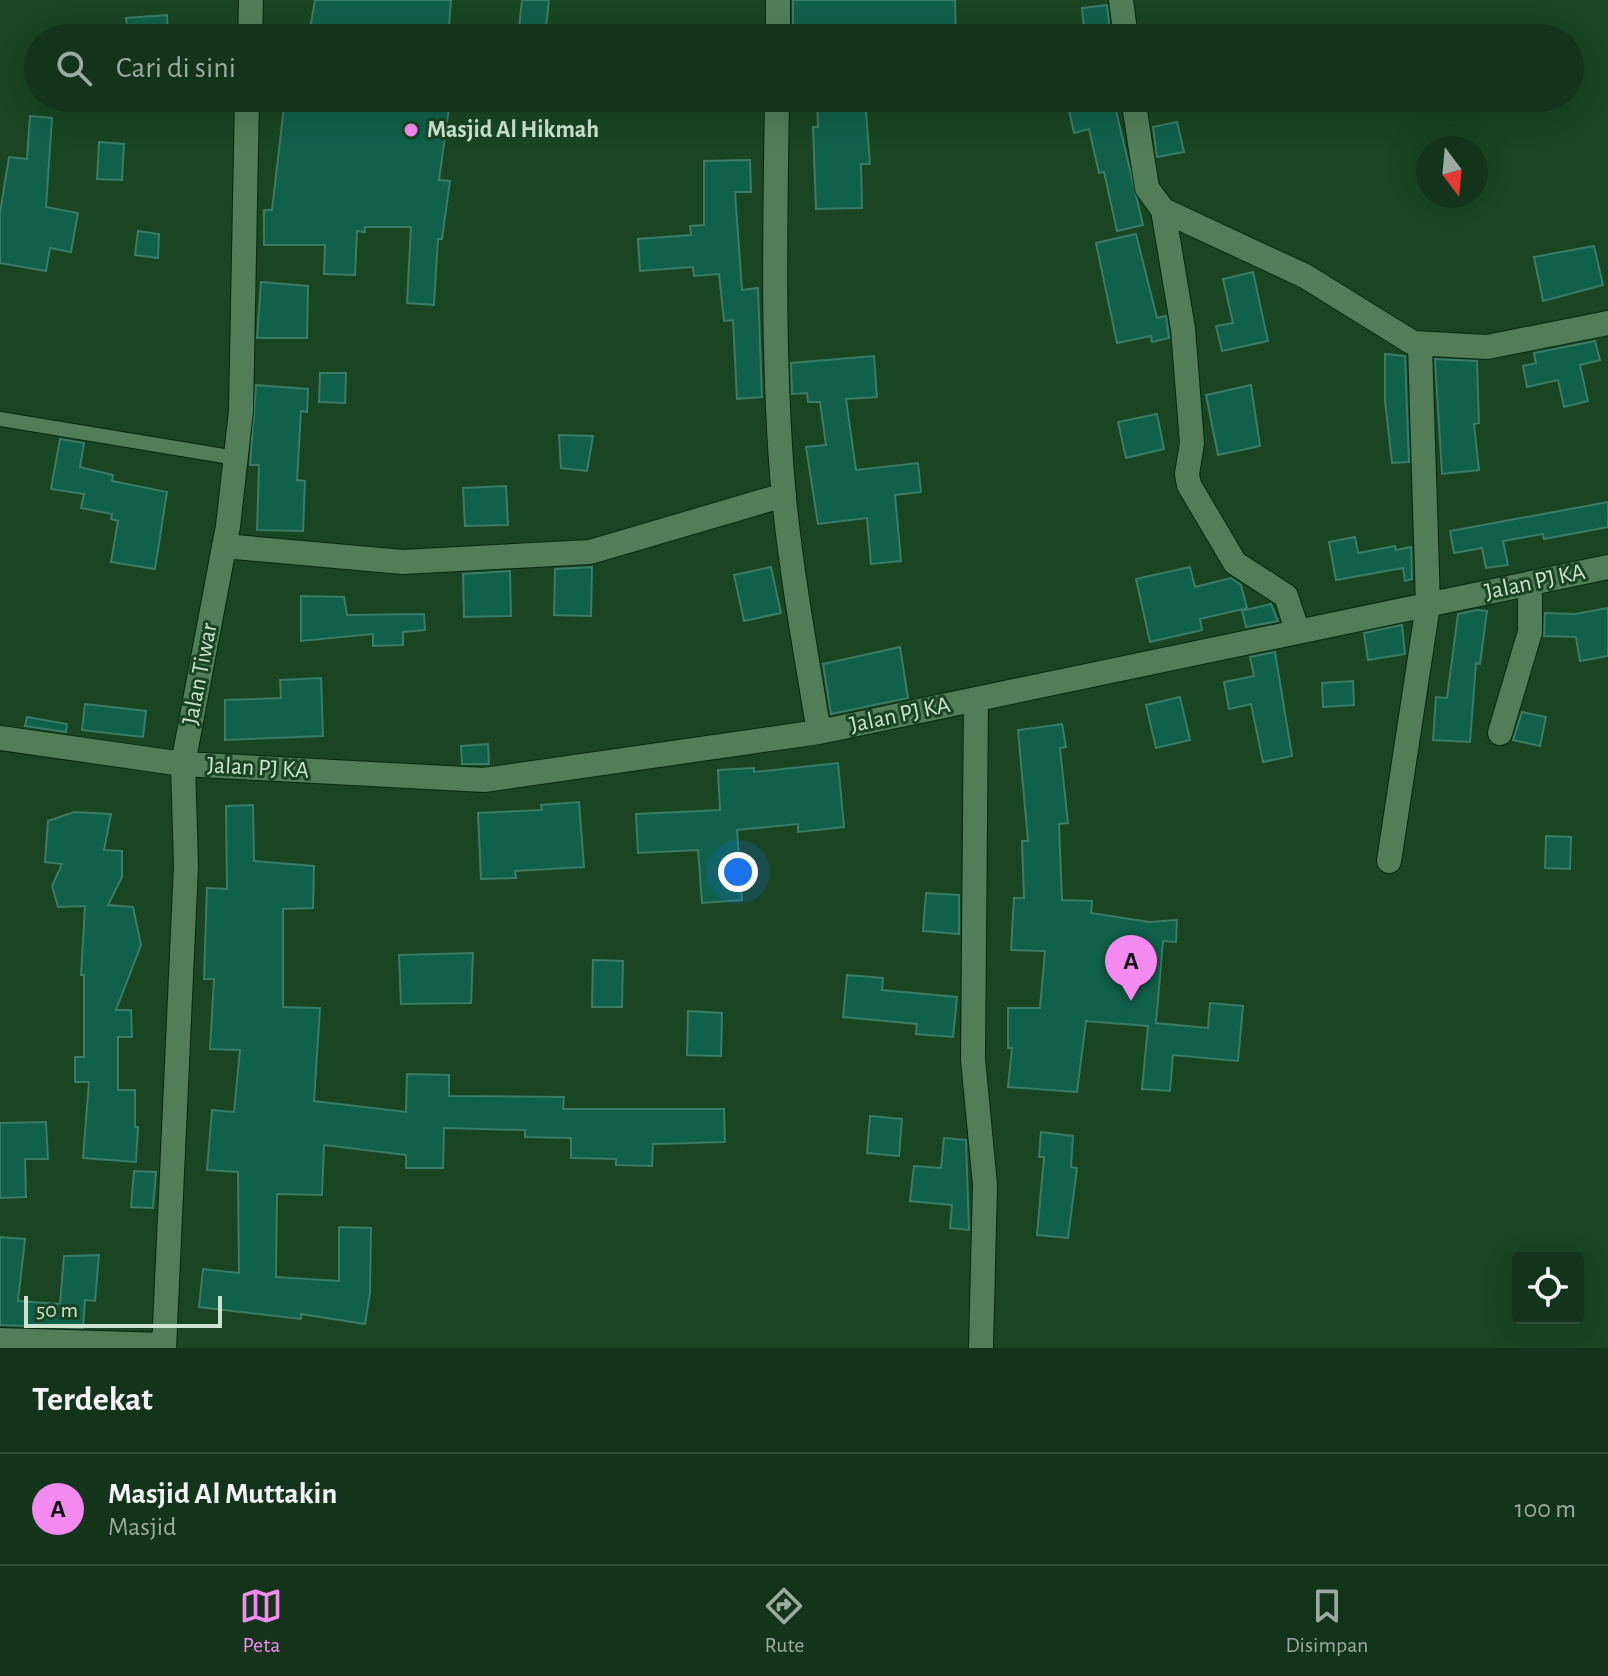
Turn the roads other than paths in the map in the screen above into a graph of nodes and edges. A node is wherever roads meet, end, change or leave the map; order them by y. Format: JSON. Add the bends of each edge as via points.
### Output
{"nodes":[{"id":1,"x":251,"y":0,"type":"edge"},
{"id":2,"x":778,"y":0,"type":"edge"},
{"id":3,"x":1121,"y":0,"type":"edge"},
{"id":4,"x":250,"y":24,"type":"edge"},
{"id":5,"x":778,"y":24,"type":"edge"},
{"id":6,"x":1124,"y":24,"type":"edge"},
{"id":7,"x":247,"y":112,"type":"edge"},
{"id":8,"x":777,"y":112,"type":"edge"},
{"id":9,"x":1135,"y":112,"type":"edge"},
{"id":10,"x":1163,"y":210,"type":"junction"},
{"id":11,"x":1608,"y":323,"type":"edge"},
{"id":12,"x":1420,"y":345,"type":"junction"},
{"id":13,"x":0,"y":419,"type":"edge"},
{"id":14,"x":236,"y":458,"type":"junction"},
{"id":15,"x":784,"y":495,"type":"junction"},
{"id":16,"x":224,"y":546,"type":"junction"},
{"id":17,"x":1608,"y":567,"type":"edge"},
{"id":18,"x":1530,"y":583,"type":"junction"},
{"id":19,"x":1428,"y":605,"type":"junction"},
{"id":20,"x":1297,"y":630,"type":"junction"},
{"id":21,"x":976,"y":700,"type":"junction"},
{"id":22,"x":819,"y":732,"type":"junction"},
{"id":23,"x":1500,"y":733,"type":"dead end"},
{"id":24,"x":0,"y":738,"type":"edge"},
{"id":25,"x":183,"y":764,"type":"junction"},
{"id":26,"x":1389,"y":861,"type":"dead end"},
{"id":27,"x":0,"y":1340,"type":"edge"},
{"id":28,"x":164,"y":1346,"type":"edge"},
{"id":29,"x":981,"y":1348,"type":"edge"}],
"edges":[{"from":1,"to":4,"type":"street"},
{"from":2,"to":5,"type":"street"},
{"from":3,"to":6,"type":"street"},
{"from":7,"to":14,"type":"street","name":"Jalan Tiwar"},
{"from":8,"to":15,"type":"street","via":[[775,258]]},
{"from":9,"to":10,"type":"street","via":[[1147,188]]},
{"from":10,"to":12,"type":"street","via":[[1305,276]]},
{"from":10,"to":20,"type":"street","via":[[1183,329],[1192,443],[1189,485],[1235,563],[1286,596]]},
{"from":11,"to":12,"type":"street","via":[[1487,347]]},
{"from":12,"to":19,"type":"street"},
{"from":13,"to":14,"type":"lane"},
{"from":14,"to":16,"type":"street","name":"Jalan Tiwar"},
{"from":15,"to":16,"type":"street","via":[[590,552],[403,562]]},
{"from":15,"to":22,"type":"street"},
{"from":16,"to":25,"type":"street","name":"Jalan Tiwar"},
{"from":17,"to":18,"type":"street","name":"Jalan PJ KA"},
{"from":18,"to":19,"type":"street","name":"Jalan PJ KA"},
{"from":18,"to":23,"type":"street","via":[[1530,632]]},
{"from":19,"to":20,"type":"street","name":"Jalan PJ KA"},
{"from":19,"to":26,"type":"street"},
{"from":20,"to":21,"type":"street","name":"Jalan PJ KA"},
{"from":21,"to":22,"type":"street","name":"Jalan PJ KA"},
{"from":21,"to":29,"type":"street","via":[[973,1059],[985,1185]]},
{"from":22,"to":25,"type":"street","name":"Jalan PJ KA","via":[[484,780]]},
{"from":24,"to":25,"type":"street","name":"Jalan PJ KA"},
{"from":25,"to":28,"type":"street","name":"Jalan Tiwar","via":[[186,866]]},
{"from":27,"to":28,"type":"street"}]}
